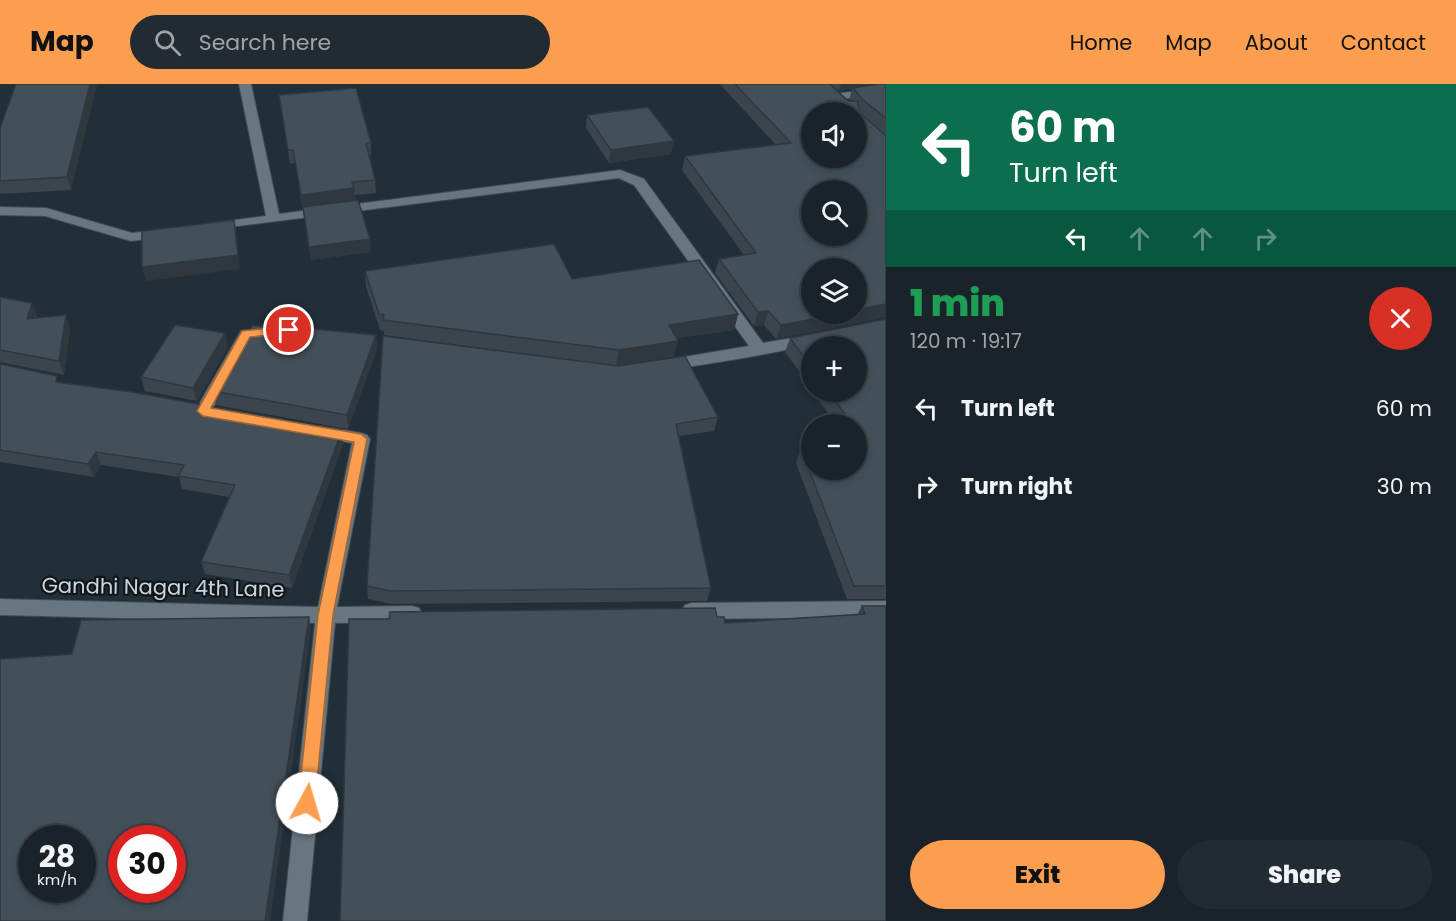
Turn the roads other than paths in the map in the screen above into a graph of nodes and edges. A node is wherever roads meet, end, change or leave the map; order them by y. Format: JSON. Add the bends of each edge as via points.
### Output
{"nodes":[{"id":1,"x":245,"y":84,"type":"edge"},
{"id":2,"x":886,"y":90,"type":"edge"},
{"id":3,"x":835,"y":98,"type":"edge"},
{"id":4,"x":0,"y":211,"type":"edge"},
{"id":5,"x":273,"y":219,"type":"junction"},
{"id":6,"x":202,"y":228,"type":"edge"},
{"id":7,"x":178,"y":231,"type":"edge"},
{"id":8,"x":289,"y":330,"type":"edge"},
{"id":9,"x":801,"y":342,"type":"edge"},
{"id":10,"x":760,"y":350,"type":"junction"},
{"id":11,"x":650,"y":368,"type":"edge"},
{"id":12,"x":225,"y":415,"type":"edge"},
{"id":13,"x":304,"y":429,"type":"edge"},
{"id":14,"x":0,"y":607,"type":"edge"},
{"id":15,"x":886,"y":609,"type":"edge"},
{"id":16,"x":671,"y":611,"type":"edge"},
{"id":17,"x":433,"y":614,"type":"edge"},
{"id":18,"x":326,"y":615,"type":"junction"},
{"id":19,"x":295,"y":921,"type":"edge"}],
"edges":[{"from":1,"to":5,"type":"street"},
{"from":2,"to":3,"type":"street"},
{"from":4,"to":7,"type":"street","via":[[46,212],[131,237]]},
{"from":5,"to":6,"type":"street"},
{"from":5,"to":10,"type":"street","via":[[620,174],[639,182]]},
{"from":8,"to":12,"type":"street","via":[[246,334],[197,410]]},
{"from":9,"to":10,"type":"street"},
{"from":10,"to":11,"type":"street"},
{"from":13,"to":18,"type":"street","via":[[361,439]]},
{"from":14,"to":18,"type":"street","name":"Gandhi Nagar 4th Lane"},
{"from":15,"to":16,"type":"street"},
{"from":17,"to":18,"type":"street","name":"Gandhi Nagar 4th Lane"},
{"from":18,"to":19,"type":"street"}]}
